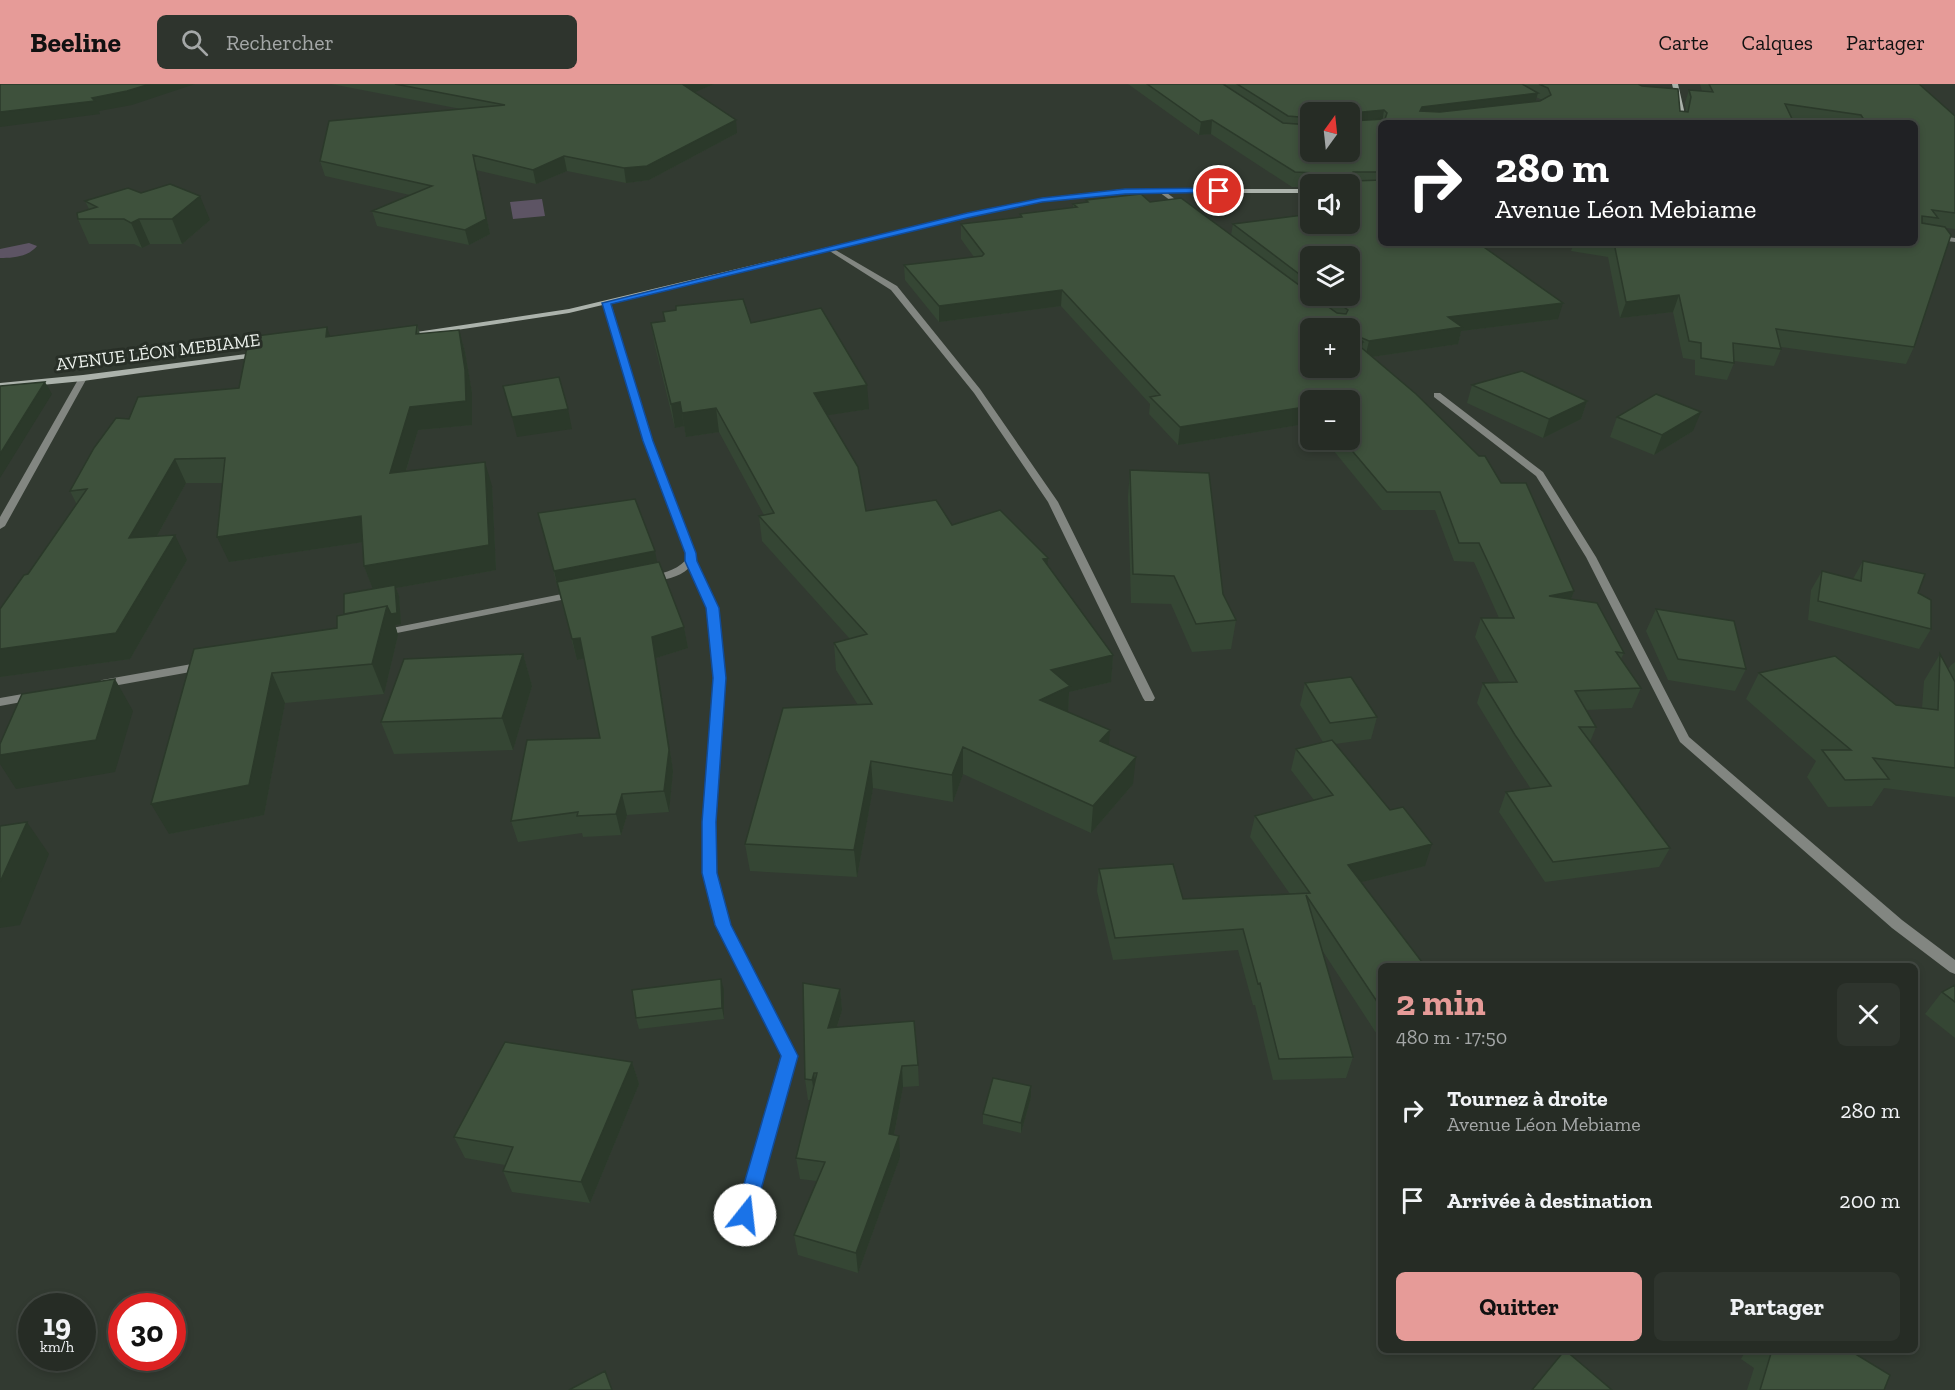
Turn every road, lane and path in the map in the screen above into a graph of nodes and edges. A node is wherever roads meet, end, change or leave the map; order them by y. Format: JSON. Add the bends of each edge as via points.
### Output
{"nodes":[{"id":1,"x":1675,"y":84,"type":"edge"},
{"id":2,"x":1680,"y":120,"type":"edge"},
{"id":3,"x":1161,"y":191,"type":"junction"},
{"id":4,"x":1300,"y":191,"type":"edge"},
{"id":5,"x":1193,"y":215,"type":"edge"},
{"id":6,"x":1918,"y":235,"type":"edge"},
{"id":7,"x":1955,"y":240,"type":"edge"},
{"id":8,"x":830,"y":249,"type":"junction"},
{"id":9,"x":607,"y":303,"type":"junction"},
{"id":10,"x":392,"y":337,"type":"edge"},
{"id":11,"x":264,"y":354,"type":"edge"},
{"id":12,"x":83,"y":378,"type":"junction"},
{"id":13,"x":0,"y":386,"type":"edge"},
{"id":14,"x":1437,"y":395,"type":"dead end"},
{"id":15,"x":0,"y":526,"type":"edge"},
{"id":16,"x":691,"y":561,"type":"junction"},
{"id":17,"x":639,"y":582,"type":"edge"},
{"id":18,"x":592,"y":591,"type":"edge"},
{"id":19,"x":370,"y":636,"type":"edge"},
{"id":20,"x":220,"y":663,"type":"edge"},
{"id":21,"x":92,"y":686,"type":"edge"},
{"id":22,"x":46,"y":694,"type":"edge"},
{"id":23,"x":1149,"y":698,"type":"dead end"},
{"id":24,"x":0,"y":702,"type":"edge"},
{"id":25,"x":1955,"y":968,"type":"edge"},
{"id":26,"x":738,"y":1238,"type":"dead end"}],
"edges":[{"from":1,"to":2,"type":"street"},
{"from":3,"to":4,"type":"street"},
{"from":3,"to":5,"type":"street"},
{"from":3,"to":8,"type":"street","via":[[1042,200]]},
{"from":6,"to":7,"type":"street"},
{"from":8,"to":9,"type":"street"},
{"from":8,"to":23,"type":"street","via":[[894,288],[977,391],[1053,502]]},
{"from":9,"to":10,"type":"street"},
{"from":9,"to":16,"type":"street","via":[[648,441]]},
{"from":11,"to":12,"type":"street","name":"AVENUE LÉON MEBIAME"},
{"from":12,"to":13,"type":"street","name":"AVENUE LÉON MEBIAME"},
{"from":12,"to":15,"type":"street"},
{"from":14,"to":25,"type":"street","via":[[1540,474],[1591,557],[1684,739],[1897,924]]},
{"from":16,"to":17,"type":"street","via":[[674,574]]},
{"from":16,"to":26,"type":"street","via":[[712,608],[719,678],[709,822],[710,873],[723,925],[789,1056]]},
{"from":18,"to":19,"type":"street"},
{"from":20,"to":21,"type":"street"},
{"from":22,"to":24,"type":"street"}]}
